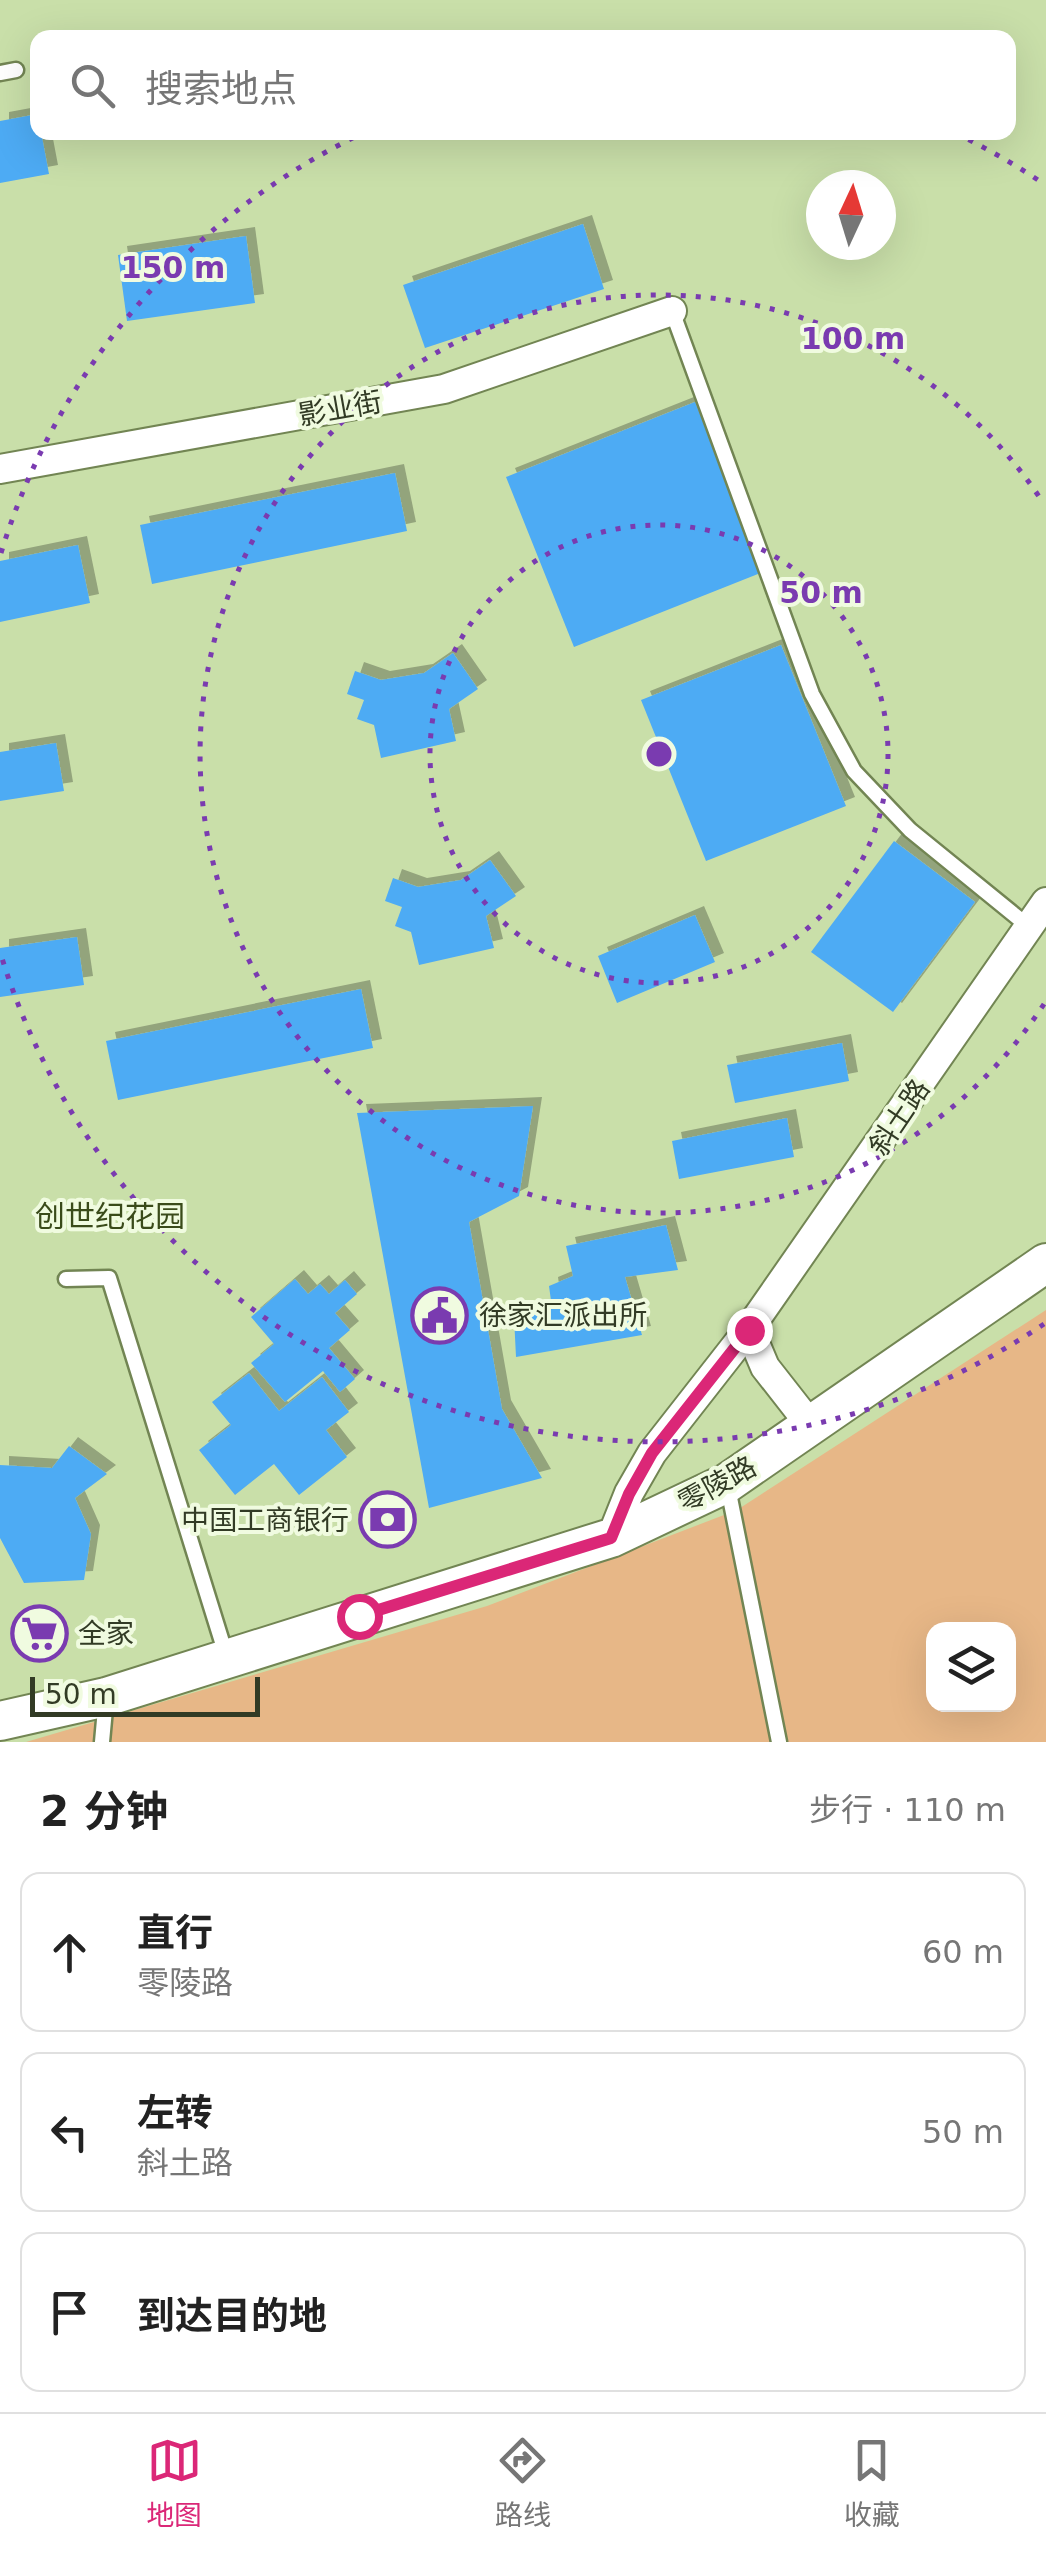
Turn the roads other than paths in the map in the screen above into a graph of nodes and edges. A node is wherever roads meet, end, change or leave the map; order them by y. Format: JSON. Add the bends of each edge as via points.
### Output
{"nodes":[{"id":1,"x":16,"y":70,"type":"dead end"},
{"id":2,"x":0,"y":73,"type":"edge"},
{"id":3,"x":672,"y":310,"type":"joint"},
{"id":4,"x":0,"y":469,"type":"edge"},
{"id":5,"x":1046,"y":902,"type":"edge"},
{"id":6,"x":1028,"y":926,"type":"junction"},
{"id":7,"x":1046,"y":1263,"type":"edge"},
{"id":8,"x":66,"y":1279,"type":"dead end"},
{"id":9,"x":749,"y":1330,"type":"junction"},
{"id":10,"x":812,"y":1427,"type":"junction"},
{"id":11,"x":727,"y":1483,"type":"junction"},
{"id":12,"x":611,"y":1538,"type":"junction"},
{"id":13,"x":228,"y":1659,"type":"junction"},
{"id":14,"x":106,"y":1698,"type":"junction"},
{"id":15,"x":0,"y":1722,"type":"edge"},
{"id":16,"x":102,"y":1742,"type":"edge"},
{"id":17,"x":779,"y":1742,"type":"edge"}],
"edges":[{"from":1,"to":2,"type":"lane"},
{"from":3,"to":4,"type":"street","name":"影业街","via":[[444,389]]},
{"from":3,"to":6,"type":"lane","via":[[812,694],[854,771],[910,830]]},
{"from":5,"to":6,"type":"street","name":"斜土路"},
{"from":6,"to":9,"type":"street","name":"斜土路"},
{"from":7,"to":10,"type":"street","name":"零陵路"},
{"from":8,"to":13,"type":"lane","via":[[109,1278]]},
{"from":9,"to":10,"type":"street","via":[[765,1367]]},
{"from":9,"to":12,"type":"street","name":"斜土路","via":[[652,1453]]},
{"from":10,"to":11,"type":"street","name":"零陵路"},
{"from":11,"to":12,"type":"street","name":"零陵路"},
{"from":11,"to":17,"type":"lane"},
{"from":12,"to":13,"type":"street","name":"零陵路"},
{"from":13,"to":14,"type":"street","name":"零陵路"},
{"from":14,"to":15,"type":"street","name":"零陵路"},
{"from":14,"to":16,"type":"lane"}]}
